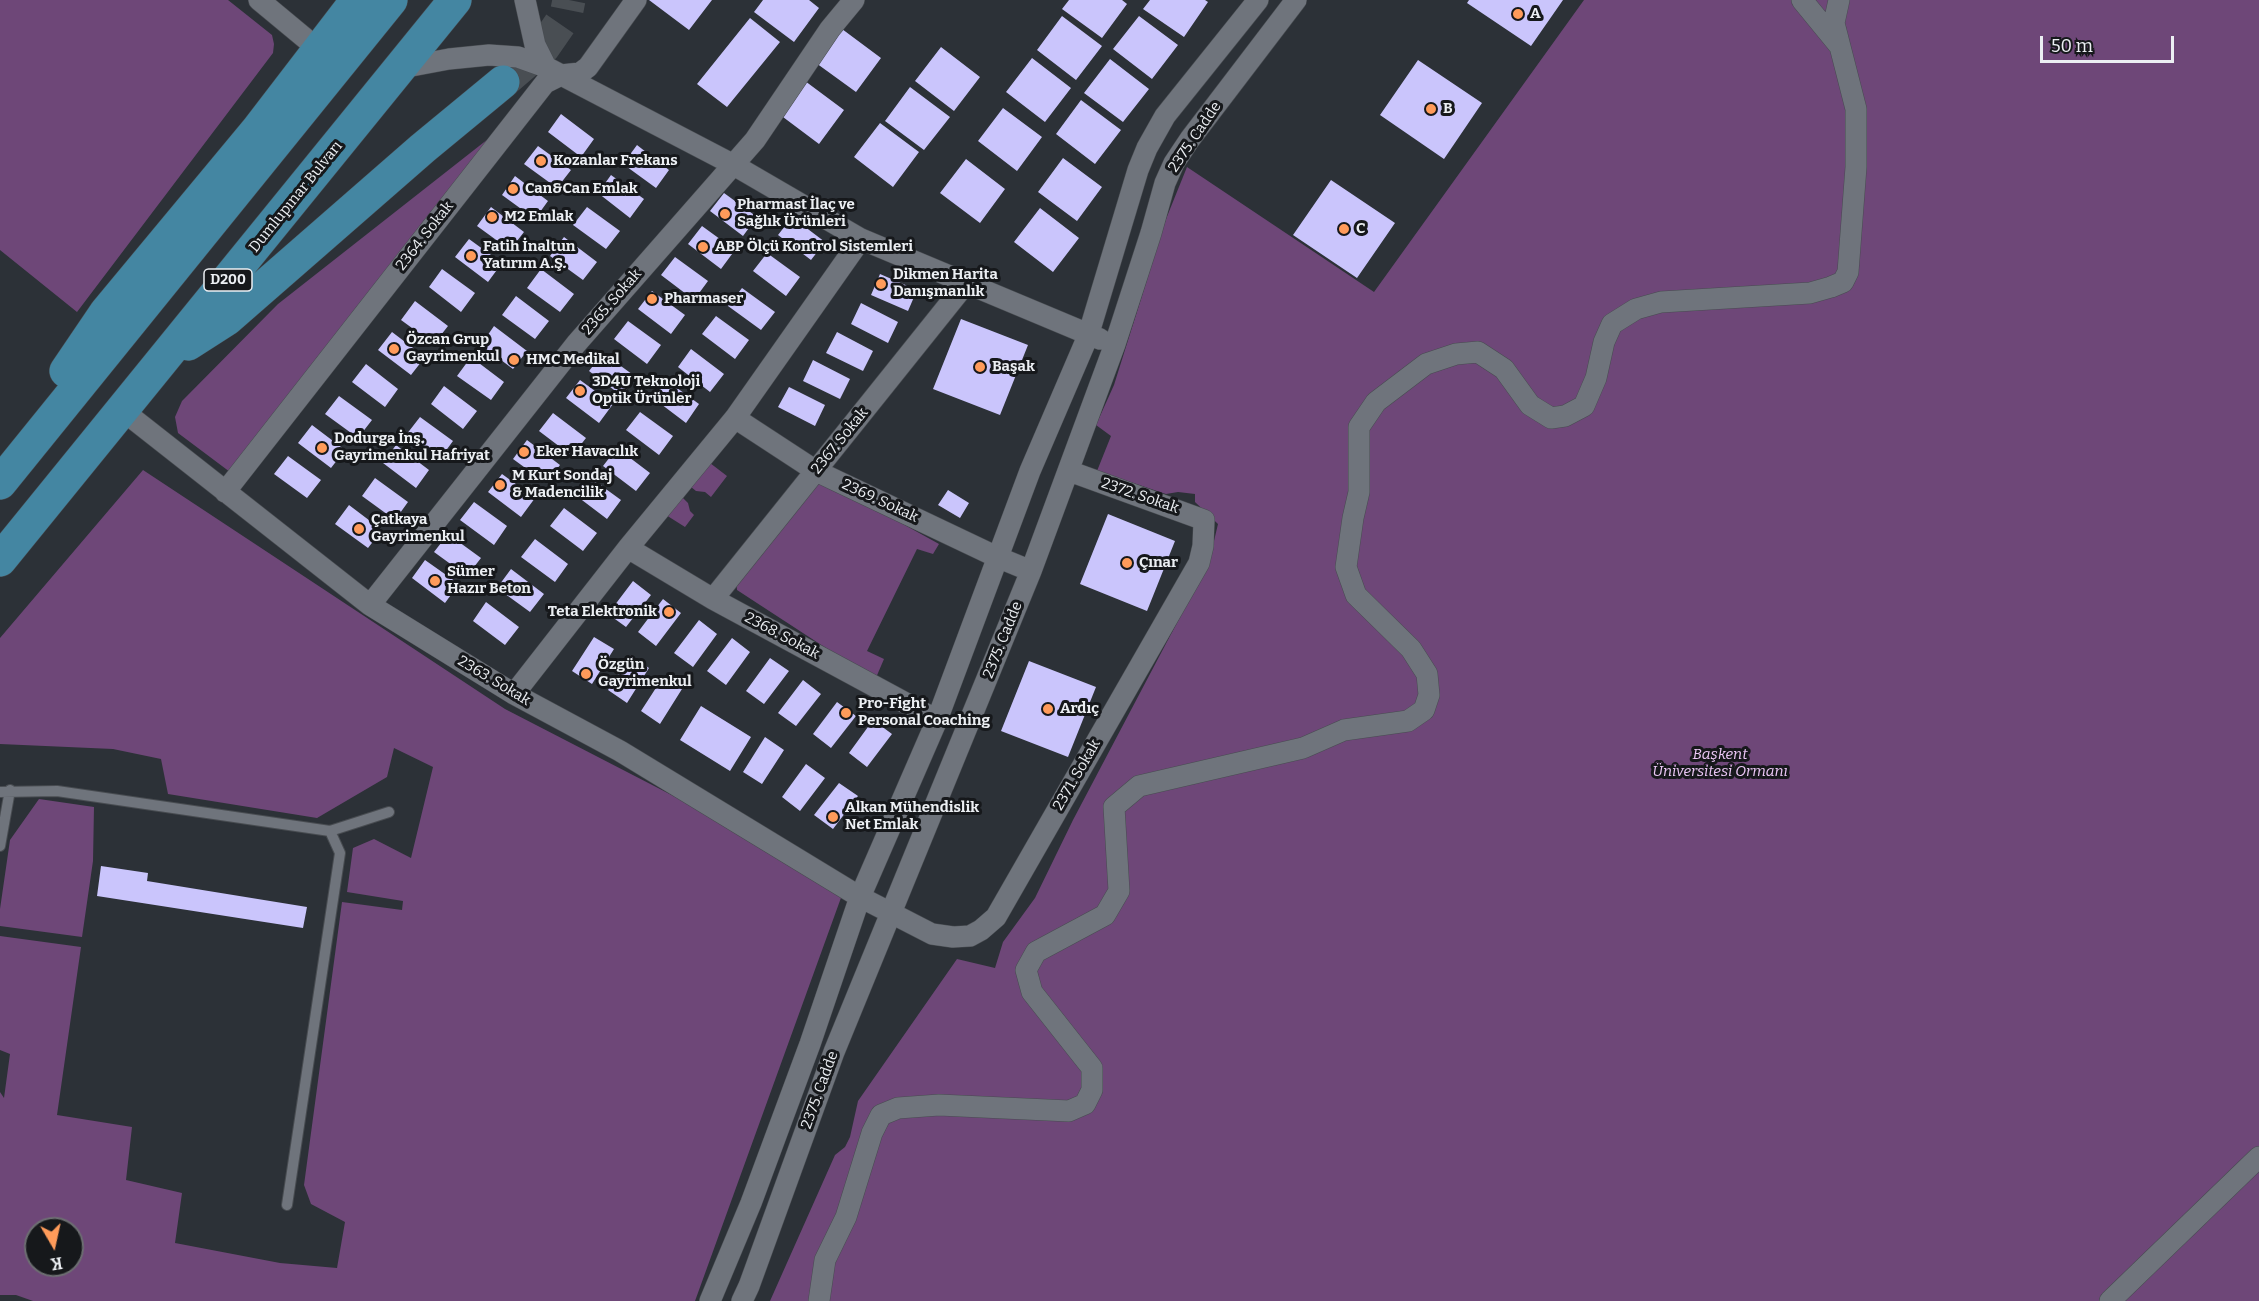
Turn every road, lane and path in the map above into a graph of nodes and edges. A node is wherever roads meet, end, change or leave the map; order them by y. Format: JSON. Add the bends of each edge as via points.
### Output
{"nodes":[{"id":1,"x":259,"y":0,"type":"edge"},
{"id":2,"x":338,"y":0,"type":"edge"},
{"id":3,"x":357,"y":0,"type":"edge"},
{"id":4,"x":391,"y":0,"type":"edge"},
{"id":5,"x":455,"y":0,"type":"edge"},
{"id":6,"x":525,"y":0,"type":"edge"},
{"id":7,"x":636,"y":0,"type":"edge"},
{"id":8,"x":854,"y":0,"type":"edge"},
{"id":9,"x":1258,"y":0,"type":"edge"},
{"id":10,"x":1296,"y":0,"type":"edge"},
{"id":11,"x":1802,"y":0,"type":"edge"},
{"id":12,"x":1839,"y":0,"type":"edge"},
{"id":13,"x":306,"y":39,"type":"junction"},
{"id":14,"x":1839,"y":45,"type":"junction"},
{"id":15,"x":401,"y":68,"type":"junction"},
{"id":16,"x":554,"y":71,"type":"junction"},
{"id":17,"x":503,"y":82,"type":"tunnel mouth"},
{"id":18,"x":732,"y":164,"type":"junction"},
{"id":19,"x":861,"y":238,"type":"junction"},
{"id":20,"x":967,"y":282,"type":"junction"},
{"id":21,"x":106,"y":312,"type":"junction"},
{"id":22,"x":1088,"y":336,"type":"junction"},
{"id":23,"x":1115,"y":344,"type":"junction"},
{"id":24,"x":159,"y":364,"type":"junction"},
{"id":25,"x":122,"y":410,"type":"junction"},
{"id":26,"x":735,"y":418,"type":"junction"},
{"id":27,"x":0,"y":467,"type":"edge"},
{"id":28,"x":816,"y":471,"type":"junction"},
{"id":29,"x":1069,"y":471,"type":"junction"},
{"id":30,"x":0,"y":483,"type":"edge"},
{"id":31,"x":225,"y":492,"type":"junction"},
{"id":32,"x":1204,"y":528,"type":"joint"},
{"id":33,"x":628,"y":549,"type":"junction"},
{"id":34,"x":997,"y":557,"type":"junction"},
{"id":35,"x":0,"y":560,"type":"edge"},
{"id":36,"x":1031,"y":571,"type":"junction"},
{"id":37,"x":713,"y":599,"type":"junction"},
{"id":38,"x":370,"y":605,"type":"junction"},
{"id":39,"x":514,"y":694,"type":"junction"},
{"id":40,"x":937,"y":720,"type":"junction"},
{"id":41,"x":5,"y":791,"type":"edge"},
{"id":42,"x":389,"y":812,"type":"dead end"},
{"id":43,"x":330,"y":831,"type":"junction"},
{"id":44,"x":0,"y":846,"type":"edge"},
{"id":45,"x":860,"y":897,"type":"junction"},
{"id":46,"x":891,"y":912,"type":"junction"},
{"id":47,"x":2259,"y":1156,"type":"edge"},
{"id":48,"x":287,"y":1205,"type":"dead end"},
{"id":49,"x":710,"y":1301,"type":"edge"},
{"id":50,"x":742,"y":1301,"type":"edge"},
{"id":51,"x":819,"y":1301,"type":"edge"},
{"id":52,"x":2110,"y":1301,"type":"edge"}],
"edges":[{"from":1,"to":13,"type":"street"},
{"from":2,"to":13,"type":"highway"},
{"from":3,"to":21,"type":"highway","via":[[258,129]]},
{"from":4,"to":30,"type":"highway"},
{"from":5,"to":15,"type":"highway","name":"Dumlupınar Bulvarı","number":"D200"},
{"from":6,"to":16,"type":"street","via":[[535,45]]},
{"from":7,"to":16,"type":"street","name":"2364. Sokak","via":[[588,67],[580,73]]},
{"from":8,"to":18,"type":"street","name":"2365. Sokak","via":[[755,140]]},
{"from":9,"to":22,"type":"street","name":"2375. Cadde","via":[[1155,132],[1138,170]]},
{"from":10,"to":23,"type":"street","name":"2375. Cadde","via":[[1174,163]]},
{"from":11,"to":14,"type":"street"},
{"from":12,"to":14,"type":"street","via":[[1834,23]]},
{"from":13,"to":21,"type":"highway","via":[[109,285]]},
{"from":14,"to":51,"type":"street","via":[[1856,109],[1856,167],[1848,272],[1843,282],[1812,292],[1661,302],[1636,309],[1612,324],[1584,405],[1565,416],[1551,418],[1530,405],[1504,369],[1478,352],[1426,364],[1376,402],[1359,427],[1359,492],[1347,567],[1356,595],[1411,649],[1427,674],[1429,694],[1424,710],[1408,721],[1344,730],[1303,748],[1139,786],[1114,807],[1119,891],[1105,915],[1036,952],[1026,970],[1032,992],[1092,1068],[1092,1090],[1085,1104],[1069,1111],[939,1105],[898,1108],[881,1115],[846,1217],[825,1260]]},
{"from":15,"to":16,"type":"street","via":[[489,55],[518,57]]},
{"from":15,"to":24,"type":"highway","name":"Dumlupınar Bulvarı","number":"D200"},
{"from":16,"to":18,"type":"street"},
{"from":16,"to":31,"type":"street","name":"2364. Sokak"},
{"from":17,"to":24,"type":"highway","via":[[227,319]]},
{"from":18,"to":19,"type":"street"},
{"from":18,"to":38,"type":"street","name":"2365. Sokak","via":[[576,344]]},
{"from":19,"to":20,"type":"street"},
{"from":19,"to":26,"type":"street"},
{"from":20,"to":22,"type":"street"},
{"from":20,"to":28,"type":"street","name":"2367. Sokak"},
{"from":21,"to":27,"type":"highway"},
{"from":22,"to":23,"type":"street"},
{"from":22,"to":34,"type":"street","name":"2375. Cadde"},
{"from":23,"to":29,"type":"street","name":"2375. Cadde"},
{"from":24,"to":25,"type":"highway","name":"Dumlupınar Bulvarı","number":"D200"},
{"from":25,"to":31,"type":"street","name":"2363. Sokak"},
{"from":25,"to":35,"type":"highway","name":"Dumlupınar Bulvarı","number":"D200"},
{"from":26,"to":28,"type":"street","name":"2369. Sokak"},
{"from":26,"to":33,"type":"street"},
{"from":28,"to":34,"type":"street","name":"2369. Sokak"},
{"from":28,"to":37,"type":"street","name":"2367. Sokak"},
{"from":29,"to":32,"type":"street","name":"2372. Sokak","via":[[1203,519]]},
{"from":29,"to":36,"type":"street","name":"2375. Cadde"},
{"from":31,"to":38,"type":"street","name":"2363. Sokak"},
{"from":32,"to":46,"type":"street","name":"2371. Sokak","via":[[1199,563],[996,917],[970,936],[953,937],[932,934]]},
{"from":33,"to":37,"type":"street","name":"2368. Sokak"},
{"from":33,"to":39,"type":"street"},
{"from":34,"to":36,"type":"street","name":"2369. Sokak"},
{"from":34,"to":40,"type":"street","name":"2375. Cadde"},
{"from":36,"to":46,"type":"street","name":"2375. Cadde"},
{"from":37,"to":40,"type":"street","name":"2368. Sokak"},
{"from":38,"to":39,"type":"street","name":"2363. Sokak"},
{"from":39,"to":45,"type":"street","name":"2363. Sokak","via":[[620,751]]},
{"from":40,"to":45,"type":"street","name":"2375. Cadde"},
{"from":41,"to":43,"type":"lane","via":[[57,791]]},
{"from":41,"to":44,"type":"lane"},
{"from":42,"to":43,"type":"lane"},
{"from":43,"to":48,"type":"lane","via":[[340,853]]},
{"from":45,"to":46,"type":"street","name":"2363. Sokak"},
{"from":45,"to":49,"type":"street","name":"2375. Cadde","via":[[751,1203]]},
{"from":46,"to":50,"type":"street","name":"2375. Cadde","via":[[834,1052]]},
{"from":47,"to":52,"type":"street"}]}
